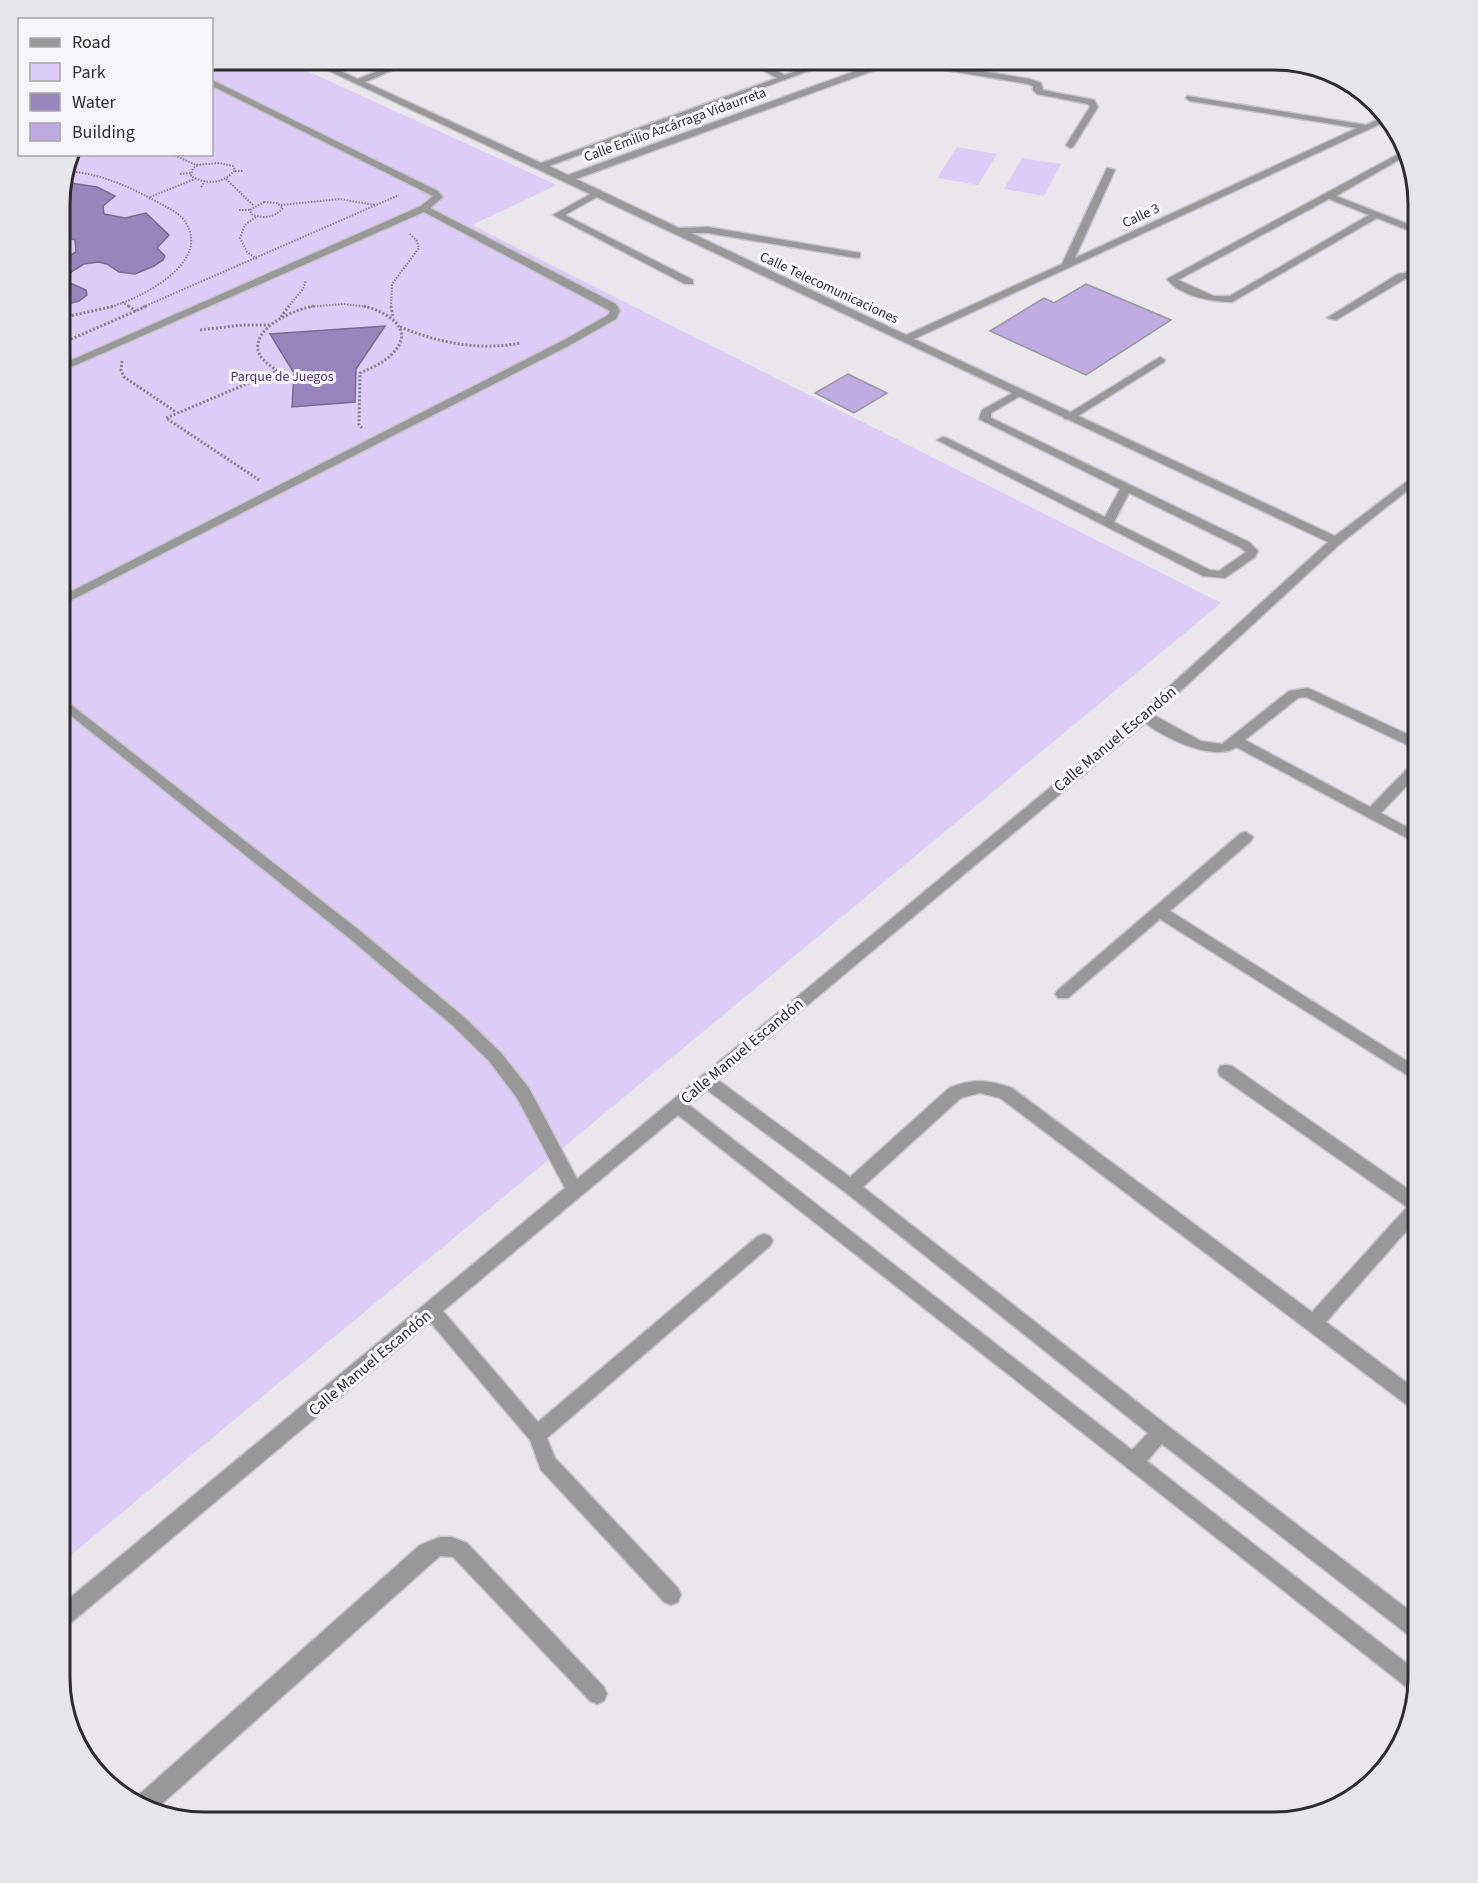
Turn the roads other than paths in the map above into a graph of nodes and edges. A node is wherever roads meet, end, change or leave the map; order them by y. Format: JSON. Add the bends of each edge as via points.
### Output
{"nodes":[{"id":1,"x":334,"y":71,"type":"edge"},
{"id":2,"x":385,"y":71,"type":"edge"},
{"id":3,"x":770,"y":71,"type":"edge"},
{"id":4,"x":803,"y":71,"type":"edge"},
{"id":5,"x":863,"y":71,"type":"edge"},
{"id":6,"x":965,"y":71,"type":"edge"},
{"id":7,"x":784,"y":78,"type":"junction"},
{"id":8,"x":358,"y":82,"type":"junction"},
{"id":9,"x":213,"y":83,"type":"edge"},
{"id":10,"x":727,"y":98,"type":"junction"},
{"id":11,"x":1190,"y":98,"type":"dead end"},
{"id":12,"x":751,"y":111,"type":"junction"},
{"id":13,"x":1378,"y":122,"type":"edge"},
{"id":14,"x":1365,"y":127,"type":"junction"},
{"id":15,"x":1070,"y":145,"type":"dead end"},
{"id":16,"x":1398,"y":157,"type":"edge"},
{"id":17,"x":541,"y":166,"type":"junction"},
{"id":18,"x":1110,"y":170,"type":"dead end"},
{"id":19,"x":567,"y":179,"type":"junction"},
{"id":20,"x":599,"y":193,"type":"junction"},
{"id":21,"x":1329,"y":196,"type":"junction"},
{"id":22,"x":423,"y":208,"type":"junction"},
{"id":23,"x":1377,"y":214,"type":"junction"},
{"id":24,"x":1408,"y":227,"type":"edge"},
{"id":25,"x":675,"y":231,"type":"junction"},
{"id":26,"x":857,"y":255,"type":"dead end"},
{"id":27,"x":1066,"y":266,"type":"junction"},
{"id":28,"x":1408,"y":275,"type":"edge"},
{"id":29,"x":689,"y":282,"type":"dead end"},
{"id":30,"x":1332,"y":318,"type":"dead end"},
{"id":31,"x":906,"y":339,"type":"junction"},
{"id":32,"x":1160,"y":360,"type":"dead end"},
{"id":33,"x":71,"y":364,"type":"edge"},
{"id":34,"x":1018,"y":393,"type":"junction"},
{"id":35,"x":1069,"y":417,"type":"junction"},
{"id":36,"x":943,"y":440,"type":"dead end"},
{"id":37,"x":1408,"y":484,"type":"edge"},
{"id":38,"x":1127,"y":487,"type":"junction"},
{"id":39,"x":1107,"y":524,"type":"junction"},
{"id":40,"x":1336,"y":541,"type":"junction"},
{"id":41,"x":71,"y":597,"type":"edge"},
{"id":42,"x":71,"y":708,"type":"edge"},
{"id":43,"x":1145,"y":716,"type":"junction"},
{"id":44,"x":1235,"y":741,"type":"junction"},
{"id":45,"x":1408,"y":741,"type":"edge"},
{"id":46,"x":1408,"y":776,"type":"edge"},
{"id":47,"x":1371,"y":813,"type":"junction"},
{"id":48,"x":1408,"y":833,"type":"edge"},
{"id":49,"x":1246,"y":837,"type":"dead end"},
{"id":50,"x":1160,"y":912,"type":"junction"},
{"id":51,"x":1064,"y":994,"type":"dead end"},
{"id":52,"x":1408,"y":1070,"type":"edge"},
{"id":53,"x":1226,"y":1071,"type":"dead end"},
{"id":54,"x":706,"y":1080,"type":"junction"},
{"id":55,"x":677,"y":1105,"type":"junction"},
{"id":56,"x":851,"y":1188,"type":"junction"},
{"id":57,"x":574,"y":1191,"type":"junction"},
{"id":58,"x":1408,"y":1198,"type":"edge"},
{"id":59,"x":1408,"y":1216,"type":"edge"},
{"id":60,"x":764,"y":1241,"type":"dead end"},
{"id":61,"x":432,"y":1311,"type":"junction"},
{"id":62,"x":1313,"y":1324,"type":"junction"},
{"id":63,"x":1408,"y":1395,"type":"edge"},
{"id":64,"x":1161,"y":1432,"type":"junction"},
{"id":65,"x":537,"y":1435,"type":"junction"},
{"id":66,"x":1134,"y":1462,"type":"junction"},
{"id":67,"x":671,"y":1595,"type":"dead end"},
{"id":68,"x":70,"y":1611,"type":"edge"},
{"id":69,"x":1408,"y":1621,"type":"edge"},
{"id":70,"x":1408,"y":1677,"type":"edge"},
{"id":71,"x":597,"y":1694,"type":"dead end"},
{"id":72,"x":149,"y":1800,"type":"edge"}],
"edges":[{"from":1,"to":8,"type":"street","name":"Calle Telecomunicaciones"},
{"from":2,"to":8,"type":"street"},
{"from":3,"to":7,"type":"street"},
{"from":4,"to":7,"type":"street","name":"Calle Emilio Azcárraga Vidaurreta"},
{"from":5,"to":12,"type":"street","name":"Calle Emilio Azcárraga Vidaurreta"},
{"from":6,"to":15,"type":"street","via":[[1030,82],[1040,92],[1091,102],[1094,107]]},
{"from":7,"to":10,"type":"street","name":"Calle Emilio Azcárraga Vidaurreta"},
{"from":8,"to":17,"type":"street","name":"Calle Telecomunicaciones"},
{"from":9,"to":22,"type":"street","via":[[435,193],[438,197]]},
{"from":10,"to":12,"type":"street"},
{"from":10,"to":17,"type":"street","name":"Calle Emilio Azcárraga Vidaurreta"},
{"from":11,"to":14,"type":"street"},
{"from":12,"to":19,"type":"street","name":"Calle Emilio Azcárraga Vidaurreta"},
{"from":13,"to":14,"type":"street","name":"Calle 3"},
{"from":14,"to":27,"type":"street","name":"Calle 3"},
{"from":16,"to":21,"type":"street"},
{"from":17,"to":19,"type":"street","name":"Calle Telecomunicaciones"},
{"from":18,"to":27,"type":"street"},
{"from":19,"to":20,"type":"street","name":"Calle Telecomunicaciones"},
{"from":20,"to":25,"type":"street","name":"Calle Telecomunicaciones"},
{"from":20,"to":29,"type":"street","via":[[558,215]]},
{"from":21,"to":23,"type":"street"},
{"from":21,"to":23,"type":"street","via":[[1172,279],[1212,299],[1232,299]]},
{"from":22,"to":33,"type":"street"},
{"from":22,"to":41,"type":"street","via":[[612,306],[612,317]]},
{"from":23,"to":24,"type":"street"},
{"from":25,"to":26,"type":"street","via":[[708,230]]},
{"from":25,"to":31,"type":"street","name":"Calle Telecomunicaciones"},
{"from":27,"to":31,"type":"street","name":"Calle 3"},
{"from":28,"to":30,"type":"street"},
{"from":31,"to":34,"type":"street","name":"Calle Telecomunicaciones"},
{"from":32,"to":35,"type":"street"},
{"from":34,"to":35,"type":"street","name":"Calle Telecomunicaciones"},
{"from":34,"to":38,"type":"street","via":[[986,412],[985,419]]},
{"from":35,"to":40,"type":"street","name":"Calle Telecomunicaciones"},
{"from":36,"to":39,"type":"street"},
{"from":37,"to":40,"type":"street","name":"Calle Manuel Escandón"},
{"from":38,"to":39,"type":"street"},
{"from":38,"to":39,"type":"street","via":[[1245,545],[1252,550],[1251,554],[1224,573],[1211,574]]},
{"from":40,"to":43,"type":"street","name":"Calle Manuel Escandón"},
{"from":42,"to":57,"type":"street","via":[[458,1021],[495,1058],[523,1094]]},
{"from":43,"to":44,"type":"street","via":[[1212,750]]},
{"from":43,"to":54,"type":"street","name":"Calle Manuel Escandón"},
{"from":44,"to":45,"type":"street","via":[[1294,694],[1308,692]]},
{"from":44,"to":47,"type":"street"},
{"from":46,"to":47,"type":"street"},
{"from":47,"to":48,"type":"street"},
{"from":49,"to":50,"type":"street"},
{"from":50,"to":51,"type":"street"},
{"from":50,"to":52,"type":"street"},
{"from":53,"to":58,"type":"street"},
{"from":54,"to":55,"type":"street","name":"Calle Manuel Escandón"},
{"from":54,"to":56,"type":"street"},
{"from":55,"to":57,"type":"street","name":"Calle Manuel Escandón"},
{"from":55,"to":66,"type":"street"},
{"from":56,"to":62,"type":"street","via":[[955,1093],[976,1085],[992,1087],[1006,1093]]},
{"from":56,"to":64,"type":"street"},
{"from":57,"to":61,"type":"street","name":"Calle Manuel Escandón"},
{"from":59,"to":62,"type":"street"},
{"from":60,"to":65,"type":"street"},
{"from":61,"to":65,"type":"street"},
{"from":61,"to":68,"type":"street","name":"Calle Manuel Escandón"},
{"from":62,"to":63,"type":"street"},
{"from":64,"to":66,"type":"street"},
{"from":64,"to":69,"type":"street"},
{"from":65,"to":67,"type":"street","via":[[548,1464]]},
{"from":66,"to":70,"type":"street"},
{"from":71,"to":72,"type":"street","via":[[460,1550],[439,1545]]}]}
